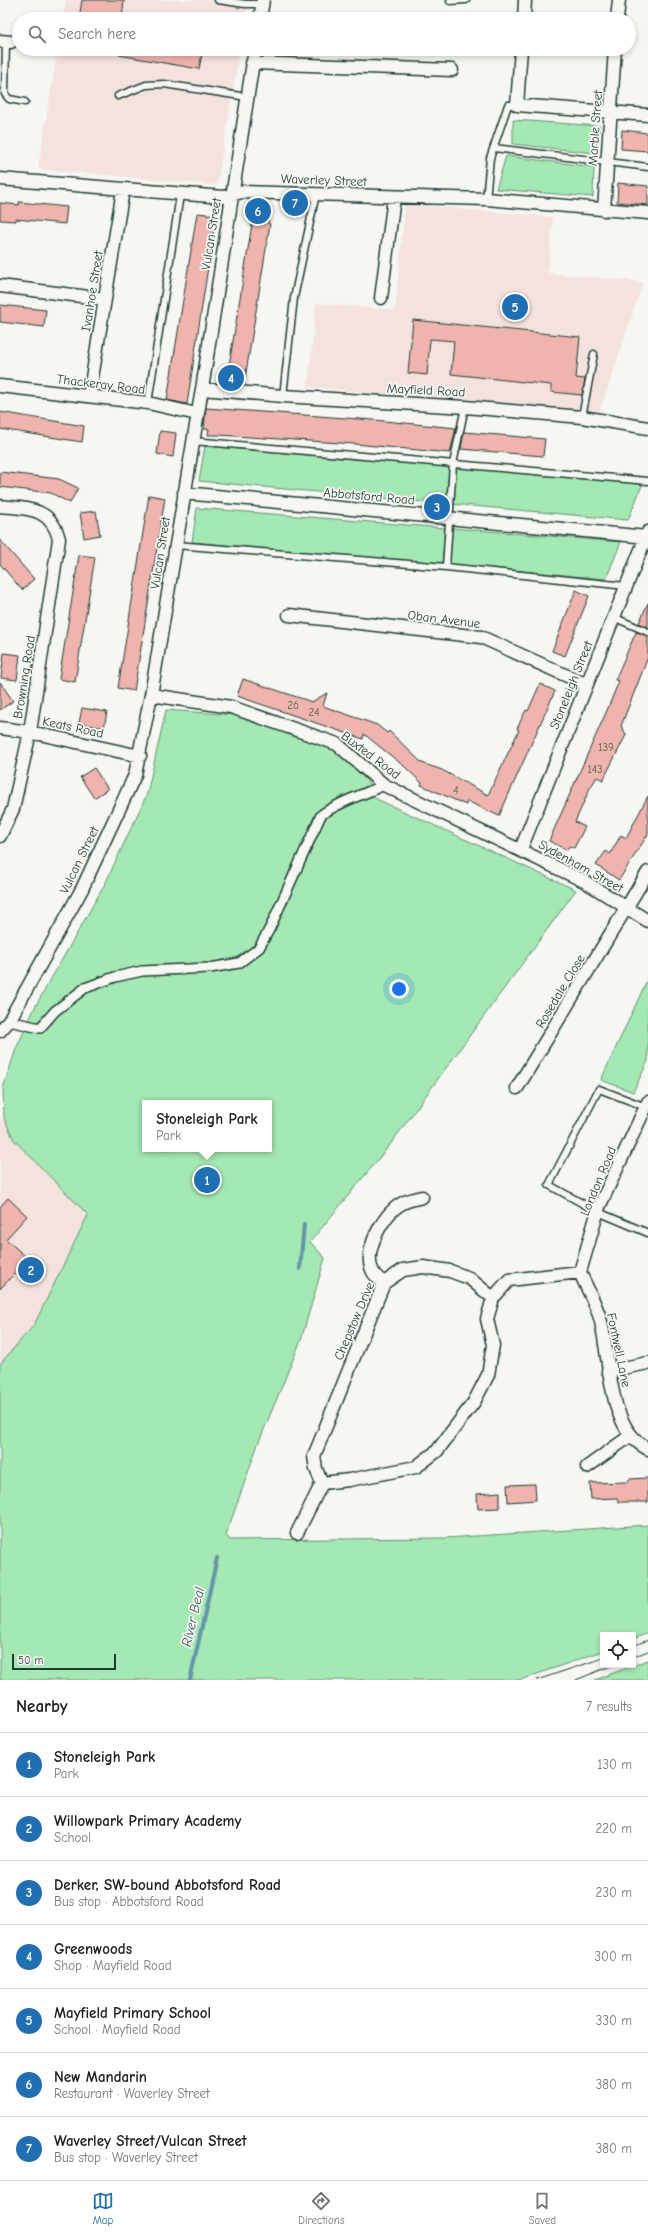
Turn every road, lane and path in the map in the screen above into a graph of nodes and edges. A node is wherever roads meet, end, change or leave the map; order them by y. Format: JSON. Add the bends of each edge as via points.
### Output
{"nodes":[{"id":1,"x":218,"y":0,"type":"edge"},
{"id":2,"x":466,"y":0,"type":"edge"},
{"id":3,"x":525,"y":0,"type":"edge"},
{"id":4,"x":619,"y":0,"type":"edge"},
{"id":5,"x":450,"y":1,"type":"edge"},
{"id":6,"x":263,"y":2,"type":"edge"},
{"id":7,"x":261,"y":12,"type":"edge"},
{"id":8,"x":524,"y":12,"type":"edge"},
{"id":9,"x":618,"y":12,"type":"edge"},
{"id":10,"x":6,"y":42,"type":"edge"},
{"id":11,"x":254,"y":56,"type":"edge"},
{"id":12,"x":520,"y":56,"type":"edge"},
{"id":13,"x":614,"y":56,"type":"edge"},
{"id":14,"x":252,"y":63,"type":"junction"},
{"id":15,"x":452,"y":70,"type":"dead end"},
{"id":16,"x":118,"y":96,"type":"dead end"},
{"id":17,"x":247,"y":97,"type":"junction"},
{"id":18,"x":25,"y":102,"type":"dead end"},
{"id":19,"x":517,"y":105,"type":"junction"},
{"id":20,"x":610,"y":112,"type":"junction"},
{"id":21,"x":648,"y":115,"type":"edge"},
{"id":22,"x":494,"y":148,"type":"junction"},
{"id":23,"x":606,"y":161,"type":"junction"},
{"id":24,"x":648,"y":167,"type":"edge"},
{"id":25,"x":0,"y":179,"type":"edge"},
{"id":26,"x":123,"y":190,"type":"junction"},
{"id":27,"x":316,"y":194,"type":"junction"},
{"id":28,"x":180,"y":195,"type":"junction"},
{"id":29,"x":232,"y":195,"type":"junction"},
{"id":30,"x":394,"y":197,"type":"junction"},
{"id":31,"x":486,"y":199,"type":"junction"},
{"id":32,"x":604,"y":210,"type":"junction"},
{"id":33,"x":648,"y":213,"type":"edge"},
{"id":34,"x":0,"y":286,"type":"edge"},
{"id":35,"x":381,"y":298,"type":"dead end"},
{"id":36,"x":105,"y":299,"type":"junction"},
{"id":37,"x":594,"y":354,"type":"dead end"},
{"id":38,"x":0,"y":386,"type":"edge"},
{"id":39,"x":202,"y":389,"type":"junction"},
{"id":40,"x":89,"y":396,"type":"junction"},
{"id":41,"x":283,"y":396,"type":"junction"},
{"id":42,"x":148,"y":403,"type":"junction"},
{"id":43,"x":465,"y":407,"type":"junction"},
{"id":44,"x":197,"y":414,"type":"junction"},
{"id":45,"x":582,"y":417,"type":"junction"},
{"id":46,"x":648,"y":428,"type":"edge"},
{"id":47,"x":193,"y":441,"type":"junction"},
{"id":48,"x":453,"y":464,"type":"junction"},
{"id":49,"x":648,"y":481,"type":"edge"},
{"id":50,"x":184,"y":492,"type":"junction"},
{"id":51,"x":0,"y":506,"type":"edge"},
{"id":52,"x":448,"y":517,"type":"junction"},
{"id":53,"x":647,"y":534,"type":"edge"},
{"id":54,"x":176,"y":545,"type":"junction"},
{"id":55,"x":446,"y":567,"type":"junction"},
{"id":56,"x":626,"y":586,"type":"junction"},
{"id":57,"x":289,"y":615,"type":"dead end"},
{"id":58,"x":613,"y":617,"type":"junction"},
{"id":59,"x":648,"y":632,"type":"edge"},
{"id":60,"x":585,"y":684,"type":"junction"},
{"id":61,"x":151,"y":695,"type":"junction"},
{"id":62,"x":0,"y":728,"type":"edge"},
{"id":63,"x":30,"y":732,"type":"junction"},
{"id":64,"x":140,"y":756,"type":"junction"},
{"id":65,"x":384,"y":785,"type":"junction"},
{"id":66,"x":0,"y":836,"type":"edge"},
{"id":67,"x":521,"y":849,"type":"junction"},
{"id":68,"x":648,"y":872,"type":"edge"},
{"id":69,"x":626,"y":907,"type":"junction"},
{"id":70,"x":648,"y":921,"type":"edge"},
{"id":71,"x":9,"y":1021,"type":"junction"},
{"id":72,"x":0,"y":1031,"type":"edge"},
{"id":73,"x":517,"y":1088,"type":"dead end"},
{"id":74,"x":647,"y":1105,"type":"edge"},
{"id":75,"x":422,"y":1198,"type":"dead end"},
{"id":76,"x":598,"y":1212,"type":"junction"},
{"id":77,"x":648,"y":1233,"type":"edge"},
{"id":78,"x":580,"y":1272,"type":"junction"},
{"id":79,"x":384,"y":1283,"type":"junction"},
{"id":80,"x":494,"y":1298,"type":"junction"},
{"id":81,"x":648,"y":1363,"type":"edge"},
{"id":82,"x":608,"y":1371,"type":"junction"},
{"id":83,"x":630,"y":1436,"type":"junction"},
{"id":84,"x":648,"y":1449,"type":"edge"},
{"id":85,"x":587,"y":1467,"type":"dead end"},
{"id":86,"x":322,"y":1483,"type":"junction"},
{"id":87,"x":297,"y":1532,"type":"dead end"}],
"edges":[{"from":1,"to":6,"type":"lane","via":[[245,4]]},
{"from":2,"to":5,"type":"lane"},
{"from":3,"to":8,"type":"street"},
{"from":4,"to":9,"type":"street"},
{"from":6,"to":7,"type":"street"},
{"from":10,"to":18,"type":"lane","via":[[5,94],[9,99]]},
{"from":11,"to":14,"type":"street","name":"Vulcan Street"},
{"from":12,"to":19,"type":"street"},
{"from":13,"to":20,"type":"street","name":"Marble Street"},
{"from":14,"to":15,"type":"street"},
{"from":14,"to":17,"type":"street","name":"Vulcan Street"},
{"from":16,"to":17,"type":"lane","via":[[146,85],[164,84]]},
{"from":17,"to":29,"type":"street","name":"Vulcan Street"},
{"from":19,"to":20,"type":"street"},
{"from":19,"to":22,"type":"lane","via":[[508,105]]},
{"from":20,"to":21,"type":"street"},
{"from":20,"to":23,"type":"street","name":"Marble Street"},
{"from":22,"to":23,"type":"lane"},
{"from":22,"to":31,"type":"lane","via":[[490,158]]},
{"from":23,"to":24,"type":"lane"},
{"from":23,"to":32,"type":"street","name":"Marble Street"},
{"from":25,"to":26,"type":"street","name":"Waverley Street"},
{"from":26,"to":28,"type":"street","name":"Waverley Street"},
{"from":26,"to":36,"type":"street","name":"Ivanhoe Street"},
{"from":27,"to":29,"type":"street","name":"Waverley Street","via":[[242,192]]},
{"from":27,"to":30,"type":"street","name":"Waverley Street"},
{"from":27,"to":41,"type":"lane","via":[[294,298]]},
{"from":28,"to":29,"type":"street","name":"Waverley Street"},
{"from":28,"to":42,"type":"lane"},
{"from":29,"to":39,"type":"street","name":"Vulcan Street"},
{"from":30,"to":31,"type":"street","name":"Waverley Street"},
{"from":30,"to":35,"type":"street"},
{"from":31,"to":32,"type":"street","name":"Waverley Street"},
{"from":32,"to":33,"type":"street","name":"Waverley Street"},
{"from":34,"to":36,"type":"street"},
{"from":36,"to":40,"type":"street","name":"Ivanhoe Street"},
{"from":37,"to":45,"type":"lane"},
{"from":38,"to":40,"type":"street","name":"Thackeray Road"},
{"from":39,"to":41,"type":"street","name":"Mayfield Road"},
{"from":39,"to":44,"type":"street","name":"Vulcan Street"},
{"from":40,"to":42,"type":"street","name":"Thackeray Road"},
{"from":41,"to":43,"type":"street","name":"Mayfield Road"},
{"from":42,"to":44,"type":"street","name":"Thackeray Road"},
{"from":43,"to":45,"type":"street","name":"Mayfield Road"},
{"from":43,"to":48,"type":"lane"},
{"from":44,"to":47,"type":"street","name":"Vulcan Street"},
{"from":45,"to":46,"type":"street","name":"Mayfield Road"},
{"from":47,"to":48,"type":"lane"},
{"from":47,"to":50,"type":"street","name":"Vulcan Street"},
{"from":48,"to":49,"type":"lane"},
{"from":48,"to":52,"type":"lane"},
{"from":50,"to":52,"type":"street","name":"Abbotsford Road"},
{"from":50,"to":54,"type":"street","name":"Vulcan Street"},
{"from":51,"to":63,"type":"street","name":"Browning Road","via":[[35,510],[50,520],[57,530],[59,539]]},
{"from":52,"to":53,"type":"street","name":"Abbotsford Road"},
{"from":52,"to":55,"type":"lane"},
{"from":53,"to":56,"type":"street","name":"Stoneleigh Street"},
{"from":54,"to":55,"type":"lane"},
{"from":54,"to":61,"type":"street","name":"Vulcan Street"},
{"from":55,"to":56,"type":"lane"},
{"from":56,"to":58,"type":"street","name":"Stoneleigh Street"},
{"from":57,"to":60,"type":"street","name":"Oban Avenue","via":[[481,637]]},
{"from":58,"to":59,"type":"lane"},
{"from":58,"to":60,"type":"street","name":"Stoneleigh Street"},
{"from":60,"to":67,"type":"street","name":"Stoneleigh Street"},
{"from":61,"to":64,"type":"street","name":"Vulcan Street"},
{"from":61,"to":65,"type":"street","name":"Buxted Road","via":[[231,707],[337,744]]},
{"from":62,"to":63,"type":"street","name":"Keats Road"},
{"from":63,"to":64,"type":"street","name":"Keats Road"},
{"from":63,"to":66,"type":"street","name":"Browning Road","via":[[13,809]]},
{"from":64,"to":71,"type":"street","name":"Vulcan Street","via":[[135,775],[82,889]]},
{"from":65,"to":67,"type":"street","name":"Buxted Road"},
{"from":65,"to":71,"type":"street","via":[[362,796],[336,804],[321,815],[259,948],[239,963],[210,968],[142,971],[115,977],[85,988],[55,1011],[40,1028]]},
{"from":67,"to":69,"type":"street","name":"Sydenham Street","via":[[584,881]]},
{"from":68,"to":69,"type":"street","name":"Rosedale Close"},
{"from":69,"to":70,"type":"street","name":"Sydenham Street"},
{"from":69,"to":73,"type":"street","name":"Rosedale Close"},
{"from":71,"to":72,"type":"street","name":"Vulcan Street"},
{"from":74,"to":76,"type":"street","name":"London Road"},
{"from":74,"to":76,"type":"lane","via":[[599,1089],[549,1186]]},
{"from":75,"to":79,"type":"street","via":[[400,1204],[376,1233],[370,1263],[373,1272]]},
{"from":76,"to":77,"type":"lane"},
{"from":76,"to":78,"type":"street","name":"London Road"},
{"from":78,"to":80,"type":"street","via":[[509,1280]]},
{"from":78,"to":82,"type":"street","name":"Fontwell Lane","via":[[600,1318]]},
{"from":79,"to":80,"type":"street","name":"Chepstow Drive","via":[[403,1270],[423,1266],[450,1271],[468,1278]]},
{"from":79,"to":86,"type":"street","name":"Chepstow Drive","via":[[314,1456]]},
{"from":80,"to":86,"type":"street","via":[[487,1319],[493,1345],[488,1375],[474,1402],[437,1451],[416,1467]]},
{"from":81,"to":82,"type":"street"},
{"from":82,"to":83,"type":"street","name":"Fontwell Lane","via":[[624,1425]]},
{"from":83,"to":84,"type":"street"},
{"from":83,"to":85,"type":"street"},
{"from":86,"to":87,"type":"street"}]}
